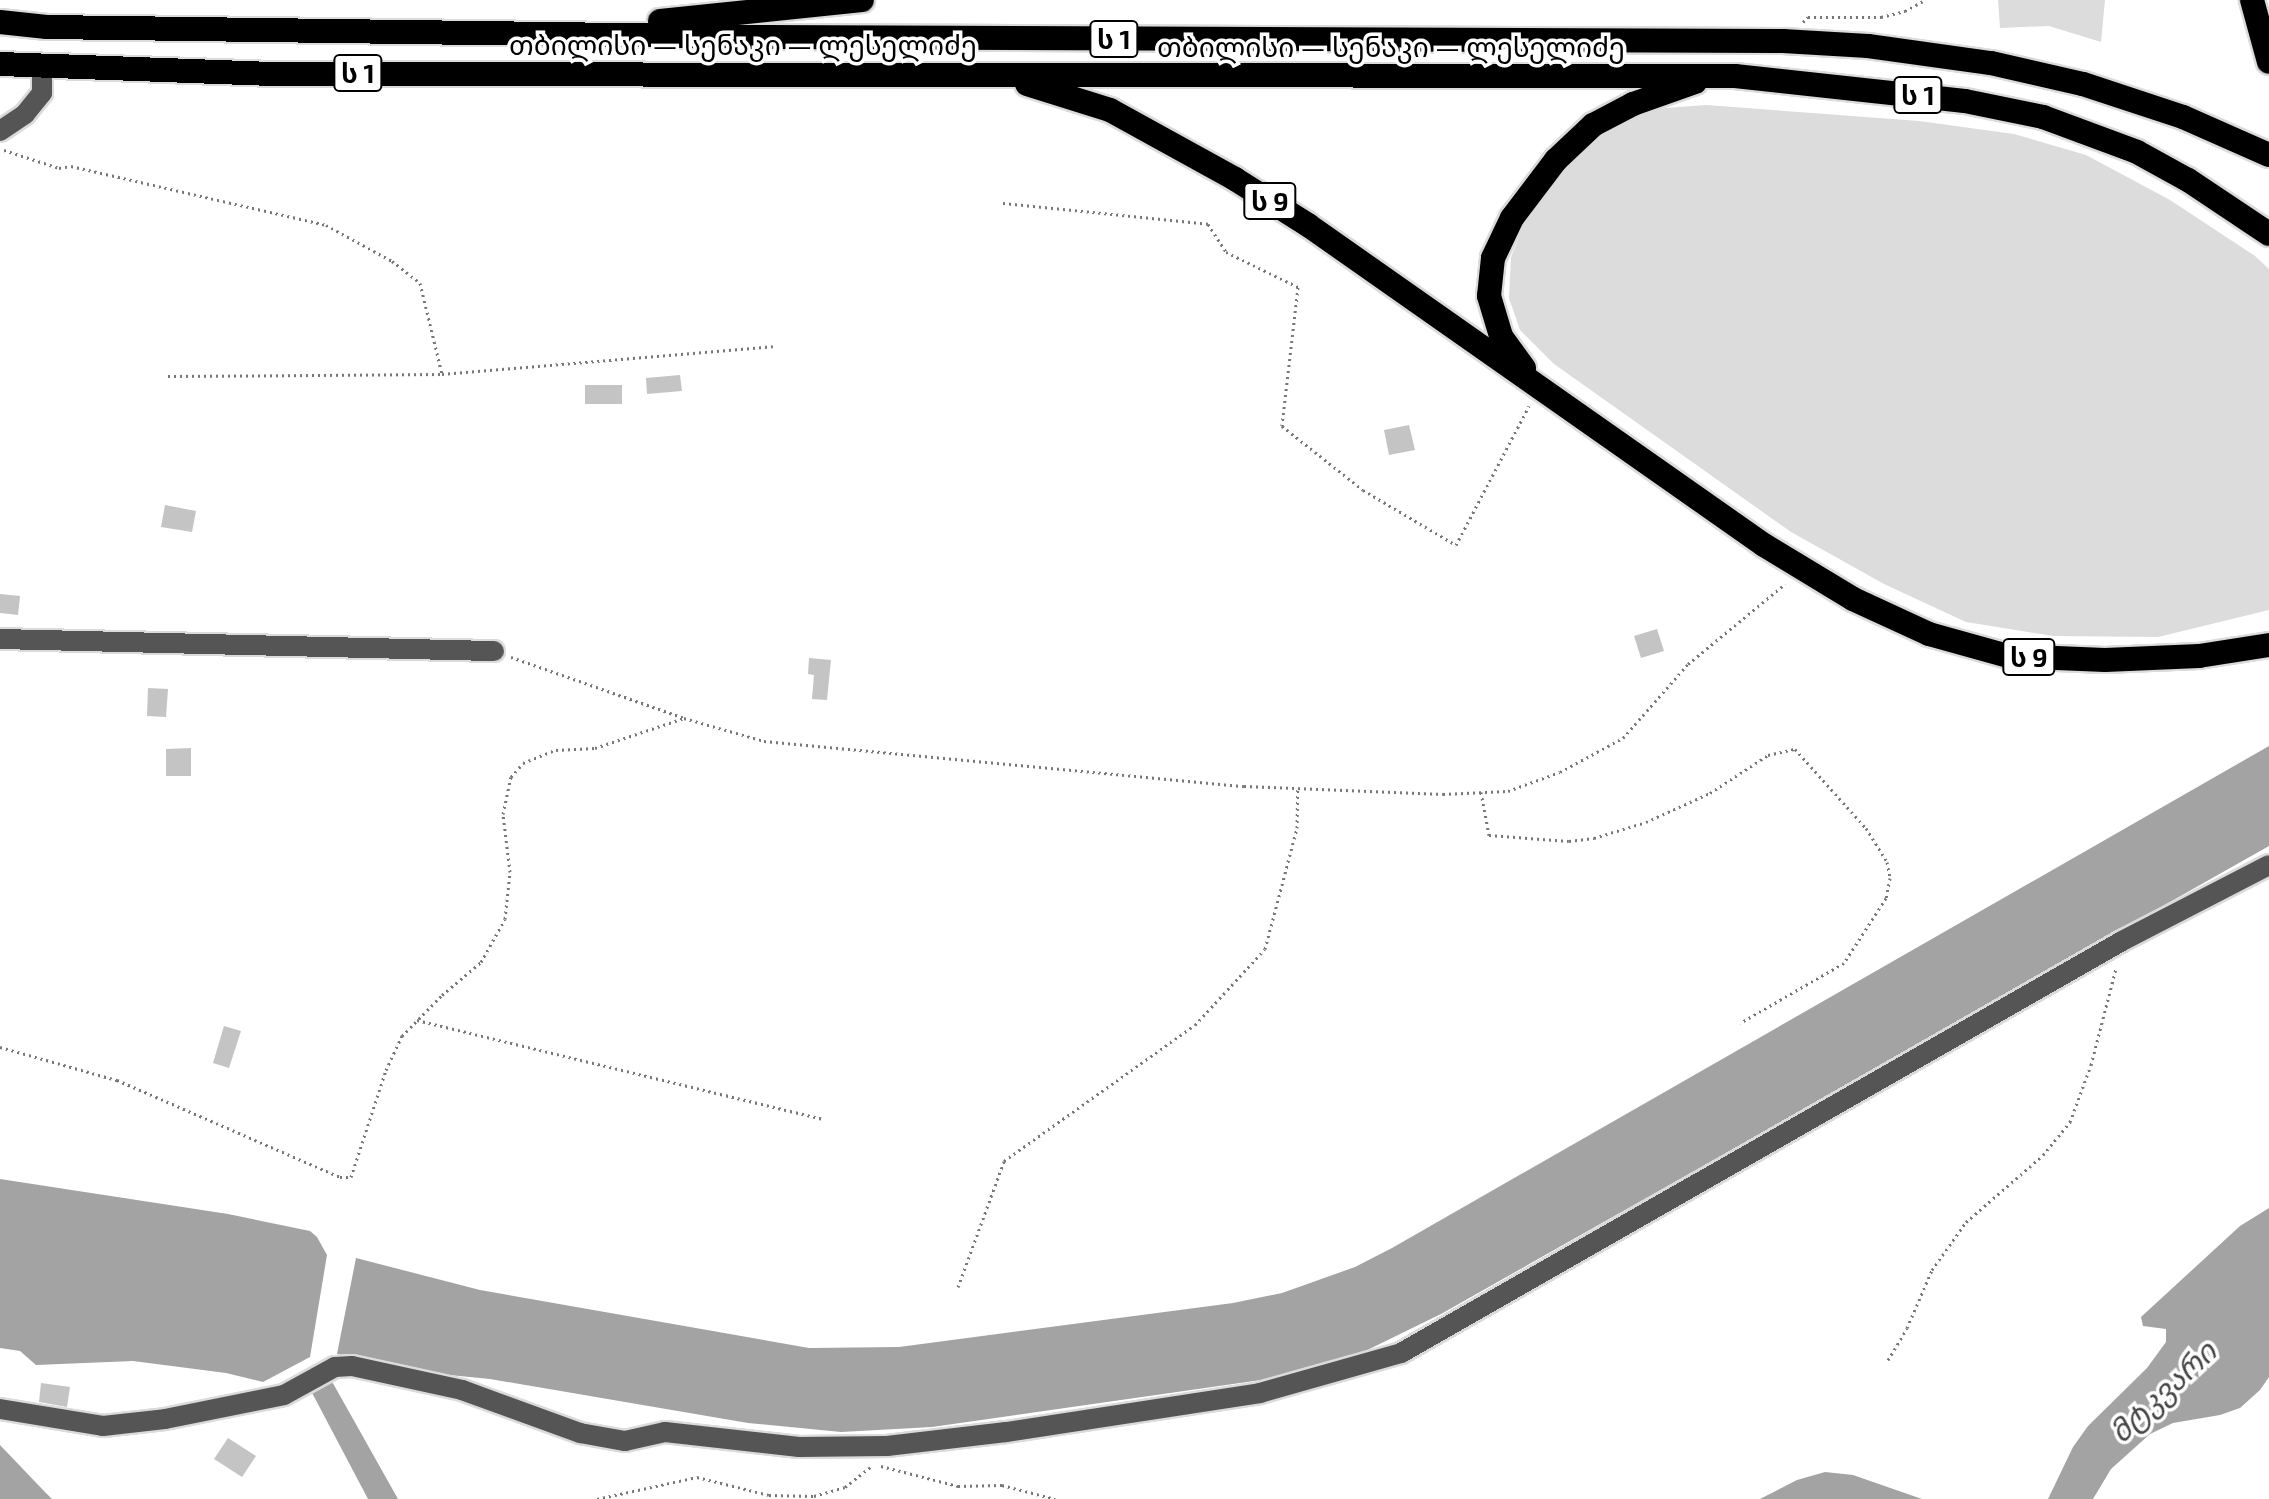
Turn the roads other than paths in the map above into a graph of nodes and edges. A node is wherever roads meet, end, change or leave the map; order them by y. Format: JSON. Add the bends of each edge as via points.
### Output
{"nodes":[{"id":1,"x":862,"y":0,"type":"edge"},
{"id":2,"x":2252,"y":0,"type":"edge"},
{"id":3,"x":0,"y":22,"type":"edge"},
{"id":4,"x":566,"y":31,"type":"junction"},
{"id":5,"x":2269,"y":62,"type":"edge"},
{"id":6,"x":0,"y":64,"type":"edge"},
{"id":7,"x":42,"y":67,"type":"junction"},
{"id":8,"x":977,"y":75,"type":"junction"},
{"id":9,"x":1711,"y":76,"type":"junction"},
{"id":10,"x":0,"y":131,"type":"edge"},
{"id":11,"x":2269,"y":155,"type":"edge"},
{"id":12,"x":2269,"y":234,"type":"edge"},
{"id":13,"x":1540,"y":385,"type":"junction"},
{"id":14,"x":0,"y":639,"type":"edge"},
{"id":15,"x":2269,"y":645,"type":"edge"},
{"id":16,"x":494,"y":651,"type":"road end"},
{"id":17,"x":2269,"y":865,"type":"edge"},
{"id":18,"x":0,"y":1409,"type":"edge"}],
"edges":[{"from":1,"to":4,"type":"highway"},
{"from":2,"to":5,"type":"highway"},
{"from":3,"to":4,"type":"highway","name":"თბილისი — სენაკი — ლესელიძე","number":"ს 1","via":[[47,27]]},
{"from":4,"to":11,"type":"highway","name":"თბილისი — სენაკი — ლესელიძე","number":"ს 1","via":[[766,37],[1783,41],[1933,54],[2034,72],[2134,99]]},
{"from":6,"to":7,"type":"highway","name":"თბილისი — სენაკი — ლესელიძე","number":"ს 1"},
{"from":7,"to":8,"type":"highway","name":"თბილისი — სენაკი — ლესელიძე","number":"ს 1","via":[[277,74]]},
{"from":7,"to":10,"type":"street","via":[[42,93],[25,114]]},
{"from":8,"to":9,"type":"highway","name":"თბილისი — სენაკი — ლესელიძე","number":"ს 1"},
{"from":8,"to":13,"type":"highway","number":"ს 9","via":[[1079,98],[1150,130],[1308,225]]},
{"from":9,"to":12,"type":"highway","name":"თბილისი — სენაკი — ლესელიძე","number":"ს 1","via":[[1891,92],[2007,107],[2043,117],[2137,152]]},
{"from":9,"to":13,"type":"highway","via":[[1633,104],[1593,125],[1556,160],[1512,218],[1493,258],[1489,296],[1501,336]]},
{"from":13,"to":15,"type":"highway","number":"ს 9","via":[[1806,572],[1929,634],[2008,656],[2105,660],[2199,656]]},
{"from":14,"to":16,"type":"street"},
{"from":17,"to":18,"type":"street","via":[[2122,941],[1401,1353],[1260,1393],[887,1446],[799,1447],[665,1432],[625,1441],[580,1433],[462,1390],[352,1366],[335,1367],[284,1395],[165,1419],[103,1426]]}]}
